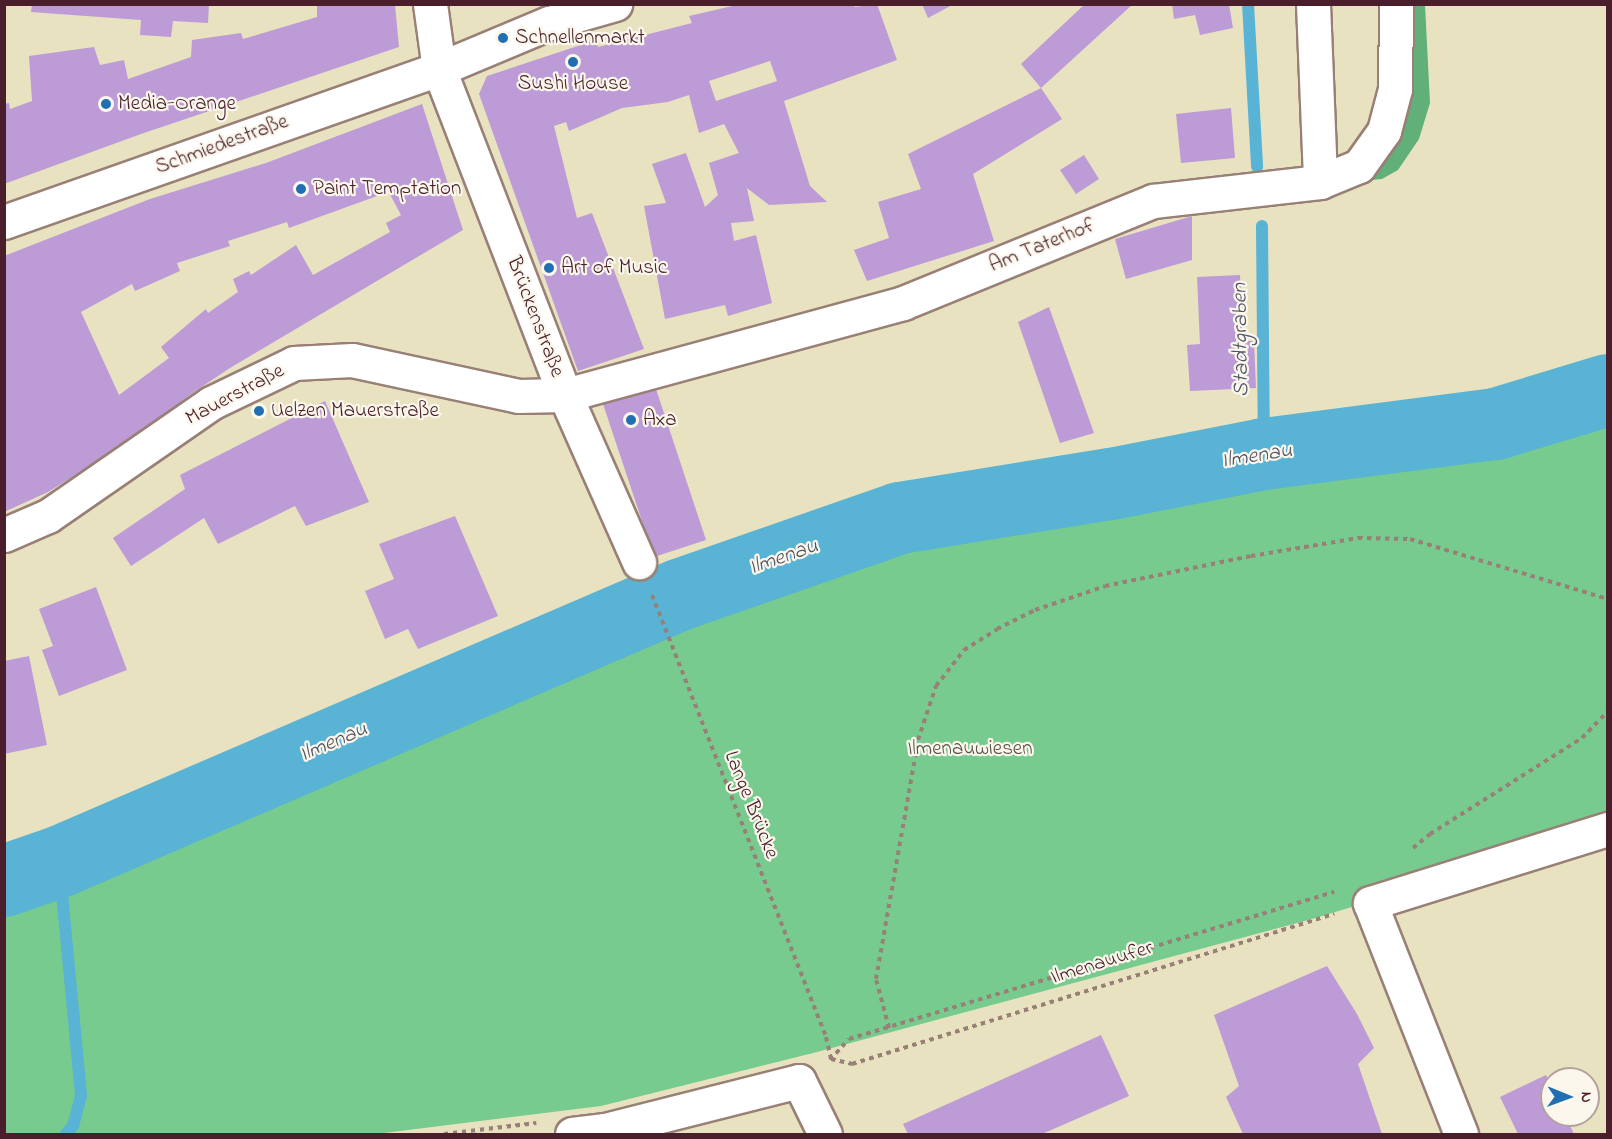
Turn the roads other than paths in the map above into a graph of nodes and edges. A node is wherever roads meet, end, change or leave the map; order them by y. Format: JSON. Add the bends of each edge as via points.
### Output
{"nodes":[{"id":1,"x":430,"y":4,"type":"edge"},
{"id":2,"x":615,"y":4,"type":"edge"},
{"id":3,"x":1313,"y":4,"type":"edge"},
{"id":4,"x":1396,"y":4,"type":"edge"},
{"id":5,"x":439,"y":69,"type":"junction"},
{"id":6,"x":1320,"y":182,"type":"junction"},
{"id":7,"x":4,"y":222,"type":"edge"},
{"id":8,"x":565,"y":395,"type":"junction"},
{"id":9,"x":4,"y":535,"type":"edge"},
{"id":10,"x":639,"y":562,"type":"road end"},
{"id":11,"x":1608,"y":829,"type":"edge"},
{"id":12,"x":572,"y":1134,"type":"edge"},
{"id":13,"x":825,"y":1134,"type":"edge"},
{"id":14,"x":1461,"y":1134,"type":"edge"}],
"edges":[{"from":1,"to":5,"type":"street"},
{"from":2,"to":5,"type":"street","via":[[549,23]]},
{"from":3,"to":6,"type":"street"},
{"from":4,"to":6,"type":"street","name":"Am Taterhof","via":[[1395,88],[1384,131],[1359,166]]},
{"from":5,"to":7,"type":"street","name":"Schmiedestraße"},
{"from":5,"to":8,"type":"street","name":"Brückenstraße"},
{"from":6,"to":8,"type":"street","name":"Am Taterhof","via":[[1153,201],[903,303]]},
{"from":8,"to":9,"type":"street","name":"Mauerstraße","via":[[518,396],[352,360],[294,363],[211,403],[48,516]]},
{"from":8,"to":10,"type":"street","name":"Brückenstraße"},
{"from":11,"to":14,"type":"street","via":[[1358,896]]},
{"from":12,"to":13,"type":"street","via":[[605,1130],[799,1081]]}]}
